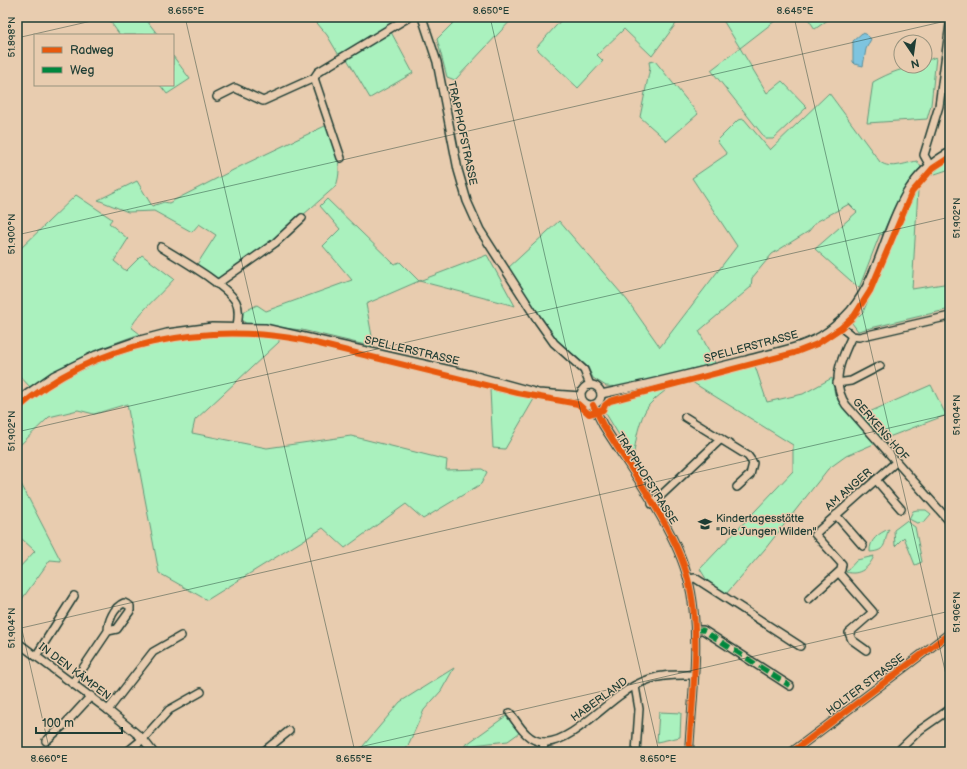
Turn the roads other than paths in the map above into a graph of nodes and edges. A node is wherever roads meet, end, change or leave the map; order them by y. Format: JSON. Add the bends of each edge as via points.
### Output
{"nodes":[{"id":1,"x":410,"y":17,"type":"edge"},
{"id":2,"x":422,"y":17,"type":"edge"},
{"id":3,"x":950,"y":24,"type":"edge"},
{"id":4,"x":314,"y":78,"type":"junction"},
{"id":5,"x":217,"y":97,"type":"dead end"},
{"id":6,"x":950,"y":152,"type":"edge"},
{"id":7,"x":341,"y":158,"type":"dead end"},
{"id":8,"x":930,"y":164,"type":"junction"},
{"id":9,"x":302,"y":218,"type":"dead end"},
{"id":10,"x":161,"y":247,"type":"dead end"},
{"id":11,"x":217,"y":284,"type":"junction"},
{"id":12,"x":950,"y":316,"type":"edge"},
{"id":13,"x":837,"y":324,"type":"junction"},
{"id":14,"x":237,"y":327,"type":"junction"},
{"id":15,"x":852,"y":336,"type":"junction"},
{"id":16,"x":880,"y":366,"type":"dead end"},
{"id":17,"x":837,"y":383,"type":"junction"},
{"id":18,"x":590,"y":385,"type":"junction"},
{"id":19,"x":601,"y":394,"type":"junction"},
{"id":20,"x":582,"y":396,"type":"junction"},
{"id":21,"x":17,"y":402,"type":"edge"},
{"id":22,"x":593,"y":405,"type":"junction"},
{"id":23,"x":685,"y":417,"type":"dead end"},
{"id":24,"x":721,"y":439,"type":"junction"},
{"id":25,"x":896,"y":462,"type":"junction"},
{"id":26,"x":876,"y":480,"type":"junction"},
{"id":27,"x":737,"y":487,"type":"dead end"},
{"id":28,"x":652,"y":504,"type":"junction"},
{"id":29,"x":901,"y":509,"type":"dead end"},
{"id":30,"x":836,"y":515,"type":"junction"},
{"id":31,"x":950,"y":522,"type":"edge"},
{"id":32,"x":863,"y":546,"type":"dead end"},
{"id":33,"x":839,"y":573,"type":"junction"},
{"id":34,"x":688,"y":579,"type":"junction"},
{"id":35,"x":74,"y":596,"type":"dead end"},
{"id":36,"x":809,"y":599,"type":"dead end"},
{"id":37,"x":695,"y":630,"type":"junction"},
{"id":38,"x":108,"y":631,"type":"dead end"},
{"id":39,"x":950,"y":633,"type":"edge"},
{"id":40,"x":181,"y":636,"type":"dead end"},
{"id":41,"x":17,"y":642,"type":"edge"},
{"id":42,"x":800,"y":646,"type":"dead end"},
{"id":43,"x":866,"y":650,"type":"dead end"},
{"id":44,"x":36,"y":656,"type":"junction"},
{"id":45,"x":693,"y":675,"type":"junction"},
{"id":46,"x":73,"y":683,"type":"junction"},
{"id":47,"x":634,"y":686,"type":"junction"},
{"id":48,"x":790,"y":686,"type":"dead end"},
{"id":49,"x":201,"y":692,"type":"dead end"},
{"id":50,"x":90,"y":696,"type":"junction"},
{"id":51,"x":950,"y":709,"type":"edge"},
{"id":52,"x":108,"y":710,"type":"junction"},
{"id":53,"x":510,"y":713,"type":"dead end"},
{"id":54,"x":289,"y":731,"type":"dead end"},
{"id":55,"x":143,"y":740,"type":"junction"},
{"id":56,"x":46,"y":741,"type":"dead end"},
{"id":57,"x":544,"y":742,"type":"junction"},
{"id":58,"x":901,"y":751,"type":"edge"},
{"id":59,"x":127,"y":752,"type":"edge"},
{"id":60,"x":153,"y":752,"type":"edge"},
{"id":61,"x":263,"y":752,"type":"edge"},
{"id":62,"x":542,"y":752,"type":"edge"},
{"id":63,"x":636,"y":752,"type":"edge"},
{"id":64,"x":689,"y":752,"type":"edge"},
{"id":65,"x":792,"y":752,"type":"edge"}],
"edges":[{"from":1,"to":4,"type":"street","via":[[318,72]]},
{"from":2,"to":18,"type":"street","name":"TRAPPHOFSTRASSE","via":[[437,62],[458,170],[473,215],[536,319],[554,342],[584,370]]},
{"from":3,"to":8,"type":"street","via":[[939,106],[924,155]]},
{"from":4,"to":5,"type":"street","via":[[263,101],[238,88]]},
{"from":4,"to":7,"type":"street"},
{"from":6,"to":8,"type":"street","name":"SPELLERSTRASSE"},
{"from":8,"to":13,"type":"street","name":"SPELLERSTRASSE","via":[[914,179],[903,197],[861,295]]},
{"from":9,"to":11,"type":"street","via":[[275,243]]},
{"from":10,"to":11,"type":"street"},
{"from":11,"to":14,"type":"street","via":[[236,303]]},
{"from":12,"to":15,"type":"street","via":[[868,336]]},
{"from":13,"to":15,"type":"street"},
{"from":13,"to":19,"type":"street","name":"SPELLERSTRASSE","via":[[821,335],[784,350]]},
{"from":14,"to":20,"type":"street","name":"SPELLERSTRASSE","via":[[265,328],[538,393]]},
{"from":14,"to":21,"type":"street","name":"SPELLERSTRASSE","via":[[212,327],[167,333],[136,341],[96,355],[53,376]]},
{"from":15,"to":17,"type":"street"},
{"from":16,"to":17,"type":"street","via":[[850,381]]},
{"from":17,"to":25,"type":"street","name":"GERKENS HOF","via":[[839,396]]},
{"from":18,"to":19,"type":"street","via":[[599,389]]},
{"from":18,"to":20,"type":"street","via":[[584,388]]},
{"from":19,"to":22,"type":"street","via":[[598,402]]},
{"from":20,"to":22,"type":"street","via":[[583,401]]},
{"from":22,"to":28,"type":"street","name":"TRAPPHOFSTRASSE"},
{"from":23,"to":24,"type":"street"},
{"from":24,"to":27,"type":"street","via":[[748,456],[753,463],[750,475]]},
{"from":24,"to":28,"type":"street"},
{"from":25,"to":26,"type":"street","name":"AM ANGER"},
{"from":25,"to":31,"type":"street","name":"GERKENS HOF"},
{"from":26,"to":29,"type":"street"},
{"from":26,"to":30,"type":"street","name":"AM ANGER"},
{"from":28,"to":34,"type":"street","name":"TRAPPHOFSTRASSE","via":[[674,541]]},
{"from":30,"to":32,"type":"street"},
{"from":30,"to":33,"type":"street","name":"AM ANGER","via":[[815,534],[842,564]]},
{"from":33,"to":36,"type":"street"},
{"from":33,"to":43,"type":"street","via":[[873,612],[849,633],[852,640]]},
{"from":34,"to":37,"type":"street","name":"TRAPPHOFSTRASSE"},
{"from":34,"to":42,"type":"street","via":[[695,578]]},
{"from":35,"to":44,"type":"street"},
{"from":37,"to":45,"type":"street","name":"TRAPPHOFSTRASSE"},
{"from":37,"to":48,"type":"street","via":[[703,630]]},
{"from":38,"to":46,"type":"street"},
{"from":39,"to":65,"type":"street","name":"HOLTER STRASSE"},
{"from":40,"to":52,"type":"street","via":[[153,652]]},
{"from":41,"to":44,"type":"street","name":"IN DEN KÄMPEN"},
{"from":44,"to":46,"type":"street","name":"IN DEN KÄMPEN"},
{"from":45,"to":47,"type":"street","name":"HABERLAND","via":[[663,676]]},
{"from":45,"to":64,"type":"street","name":"TRAPPHOFSTRASSE"},
{"from":46,"to":50,"type":"street","name":"IN DEN KÄMPEN"},
{"from":47,"to":57,"type":"street","name":"HABERLAND","via":[[562,739]]},
{"from":47,"to":63,"type":"street","via":[[639,704]]},
{"from":49,"to":55,"type":"street","via":[[169,710]]},
{"from":50,"to":52,"type":"street","name":"IN DEN KÄMPEN"},
{"from":50,"to":56,"type":"street"},
{"from":51,"to":58,"type":"street","via":[[920,730]]},
{"from":52,"to":55,"type":"street","name":"IN DEN KÄMPEN"},
{"from":53,"to":57,"type":"street","via":[[527,735]]},
{"from":54,"to":61,"type":"street"},
{"from":55,"to":59,"type":"street"},
{"from":55,"to":60,"type":"street","name":"IN DEN KÄMPEN"},
{"from":57,"to":62,"type":"street"}]}
